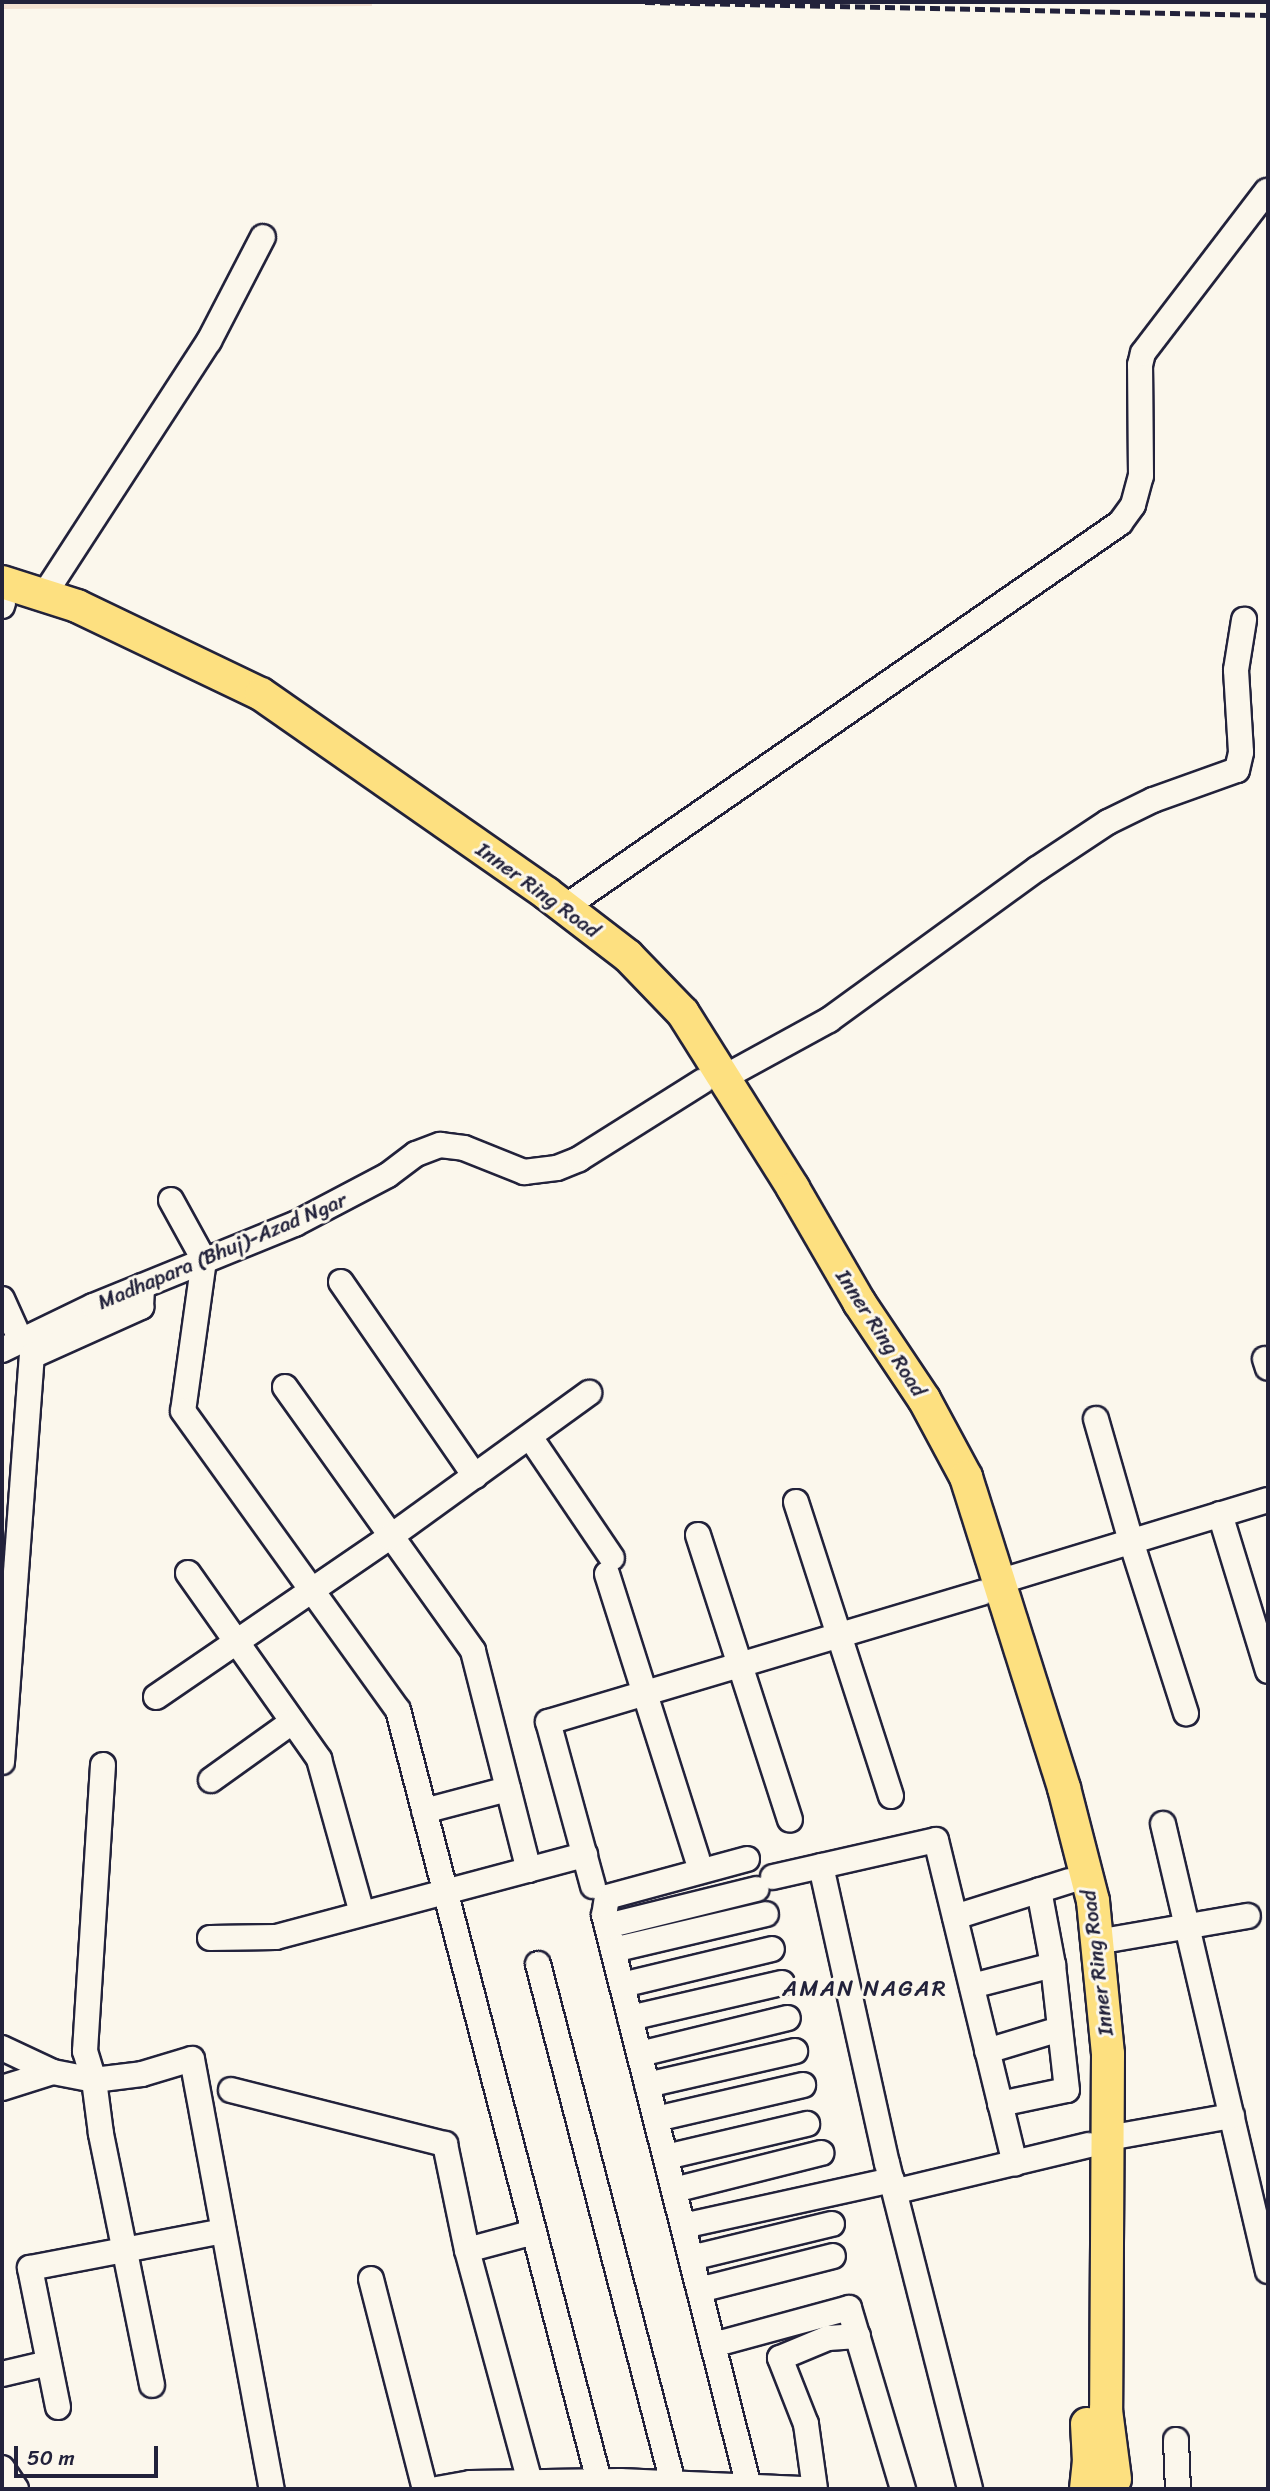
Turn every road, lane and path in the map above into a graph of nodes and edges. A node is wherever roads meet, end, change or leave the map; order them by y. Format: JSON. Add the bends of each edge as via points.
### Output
{"nodes":[{"id":1,"x":1267,"y":191,"type":"edge"},
{"id":2,"x":263,"y":237,"type":"dead end"},
{"id":3,"x":44,"y":596,"type":"junction"},
{"id":4,"x":2,"y":599,"type":"edge"},
{"id":5,"x":1244,"y":620,"type":"dead end"},
{"id":6,"x":565,"y":907,"type":"junction"},
{"id":7,"x":713,"y":1079,"type":"junction"},
{"id":8,"x":171,"y":1200,"type":"dead end"},
{"id":9,"x":204,"y":1260,"type":"junction"},
{"id":10,"x":341,"y":1282,"type":"dead end"},
{"id":11,"x":142,"y":1286,"type":"junction"},
{"id":12,"x":2,"y":1299,"type":"edge"},
{"id":13,"x":11,"y":1346,"type":"edge"},
{"id":14,"x":285,"y":1387,"type":"dead end"},
{"id":15,"x":589,"y":1393,"type":"dead end"},
{"id":16,"x":1096,"y":1419,"type":"dead end"},
{"id":17,"x":530,"y":1437,"type":"junction"},
{"id":18,"x":475,"y":1476,"type":"junction"},
{"id":19,"x":1268,"y":1500,"type":"edge"},
{"id":20,"x":796,"y":1502,"type":"dead end"},
{"id":21,"x":1220,"y":1514,"type":"junction"},
{"id":22,"x":698,"y":1535,"type":"dead end"},
{"id":23,"x":390,"y":1537,"type":"junction"},
{"id":24,"x":1131,"y":1541,"type":"junction"},
{"id":25,"x":188,"y":1573,"type":"dead end"},
{"id":26,"x":990,"y":1588,"type":"junction"},
{"id":27,"x":310,"y":1590,"type":"junction"},
{"id":28,"x":838,"y":1636,"type":"junction"},
{"id":29,"x":236,"y":1641,"type":"junction"},
{"id":30,"x":6,"y":1663,"type":"edge"},
{"id":31,"x":741,"y":1663,"type":"junction"},
{"id":32,"x":1268,"y":1671,"type":"edge"},
{"id":33,"x":646,"y":1691,"type":"junction"},
{"id":34,"x":156,"y":1697,"type":"dead end"},
{"id":35,"x":1186,"y":1713,"type":"dead end"},
{"id":36,"x":292,"y":1722,"type":"junction"},
{"id":37,"x":2,"y":1762,"type":"edge"},
{"id":38,"x":103,"y":1765,"type":"dead end"},
{"id":39,"x":211,"y":1780,"type":"dead end"},
{"id":40,"x":508,"y":1789,"type":"junction"},
{"id":41,"x":891,"y":1796,"type":"dead end"},
{"id":42,"x":424,"y":1811,"type":"junction"},
{"id":43,"x":790,"y":1820,"type":"dead end"},
{"id":44,"x":1163,"y":1824,"type":"dead end"},
{"id":45,"x":585,"y":1855,"type":"junction"},
{"id":46,"x":697,"y":1858,"type":"dead end"},
{"id":47,"x":747,"y":1859,"type":"dead end"},
{"id":48,"x":821,"y":1866,"type":"junction"},
{"id":49,"x":529,"y":1870,"type":"junction"},
{"id":50,"x":593,"y":1886,"type":"dead end"},
{"id":51,"x":1054,"y":1886,"type":"junction"},
{"id":52,"x":446,"y":1892,"type":"junction"},
{"id":53,"x":362,"y":1913,"type":"junction"},
{"id":54,"x":766,"y":1914,"type":"dead end"},
{"id":55,"x":1248,"y":1916,"type":"dead end"},
{"id":56,"x":955,"y":1917,"type":"junction"},
{"id":57,"x":607,"y":1926,"type":"junction"},
{"id":58,"x":1189,"y":1927,"type":"junction"},
{"id":59,"x":209,"y":1938,"type":"dead end"},
{"id":60,"x":1097,"y":1942,"type":"junction"},
{"id":61,"x":772,"y":1949,"type":"dead end"},
{"id":62,"x":613,"y":1950,"type":"junction"},
{"id":63,"x":538,"y":1964,"type":"dead end"},
{"id":64,"x":1053,"y":1965,"type":"junction"},
{"id":65,"x":782,"y":1983,"type":"dead end"},
{"id":66,"x":622,"y":1985,"type":"junction"},
{"id":67,"x":972,"y":1986,"type":"junction"},
{"id":68,"x":630,"y":2018,"type":"junction"},
{"id":69,"x":788,"y":2018,"type":"dead end"},
{"id":70,"x":1060,"y":2029,"type":"junction"},
{"id":71,"x":2,"y":2048,"type":"edge"},
{"id":72,"x":795,"y":2051,"type":"dead end"},
{"id":73,"x":987,"y":2051,"type":"junction"},
{"id":74,"x":640,"y":2054,"type":"junction"},
{"id":75,"x":53,"y":2072,"type":"junction"},
{"id":76,"x":94,"y":2080,"type":"junction"},
{"id":77,"x":648,"y":2085,"type":"junction"},
{"id":78,"x":803,"y":2085,"type":"dead end"},
{"id":79,"x":2,"y":2088,"type":"edge"},
{"id":80,"x":231,"y":2090,"type":"dead end"},
{"id":81,"x":1000,"y":2104,"type":"junction"},
{"id":82,"x":1232,"y":2116,"type":"junction"},
{"id":83,"x":656,"y":2119,"type":"junction"},
{"id":84,"x":807,"y":2124,"type":"dead end"},
{"id":85,"x":1098,"y":2142,"type":"junction"},
{"id":86,"x":821,"y":2152,"type":"dead end"},
{"id":87,"x":666,"y":2157,"type":"junction"},
{"id":88,"x":1015,"y":2163,"type":"junction"},
{"id":89,"x":894,"y":2186,"type":"junction"},
{"id":90,"x":674,"y":2190,"type":"junction"},
{"id":91,"x":832,"y":2224,"type":"dead end"},
{"id":92,"x":683,"y":2226,"type":"junction"},
{"id":93,"x":224,"y":2231,"type":"junction"},
{"id":94,"x":534,"y":2232,"type":"junction"},
{"id":95,"x":125,"y":2248,"type":"junction"},
{"id":96,"x":467,"y":2250,"type":"junction"},
{"id":97,"x":833,"y":2256,"type":"dead end"},
{"id":98,"x":691,"y":2258,"type":"junction"},
{"id":99,"x":1268,"y":2271,"type":"edge"},
{"id":100,"x":371,"y":2279,"type":"dead end"},
{"id":101,"x":699,"y":2290,"type":"junction"},
{"id":102,"x":858,"y":2336,"type":"junction"},
{"id":103,"x":713,"y":2344,"type":"junction"},
{"id":104,"x":49,"y":2363,"type":"junction"},
{"id":105,"x":2,"y":2374,"type":"edge"},
{"id":106,"x":152,"y":2385,"type":"dead end"},
{"id":107,"x":58,"y":2407,"type":"dead end"},
{"id":108,"x":1176,"y":2440,"type":"dead end"},
{"id":109,"x":2,"y":2468,"type":"edge"},
{"id":110,"x":599,"y":2481,"type":"junction"},
{"id":111,"x":530,"y":2482,"type":"junction"},
{"id":112,"x":673,"y":2483,"type":"junction"},
{"id":113,"x":749,"y":2487,"type":"junction"},
{"id":114,"x":1100,"y":2487,"type":"edge"},
{"id":115,"x":16,"y":2489,"type":"edge"},
{"id":116,"x":272,"y":2489,"type":"edge"},
{"id":117,"x":425,"y":2489,"type":"edge"},
{"id":118,"x":437,"y":2489,"type":"edge"},
{"id":119,"x":802,"y":2489,"type":"edge"},
{"id":120,"x":815,"y":2489,"type":"edge"},
{"id":121,"x":903,"y":2489,"type":"edge"},
{"id":122,"x":970,"y":2489,"type":"edge"},
{"id":123,"x":1178,"y":2489,"type":"edge"}],
"edges":[{"from":1,"to":6,"type":"street","via":[[1143,353],[1141,476],[1133,505],[1120,523]]},
{"from":2,"to":3,"type":"street","via":[[209,341]]},
{"from":3,"to":4,"type":"main road","name":"Inner Ring Road"},
{"from":3,"to":6,"type":"main road","name":"Inner Ring Road","via":[[77,606],[261,694]]},
{"from":4,"to":7,"type":"main road","name":"Inner Ring Road","via":[[70,623],[251,710],[536,908],[616,970]]},
{"from":5,"to":7,"type":"street","name":"Madhapara (Bhuj)-Azad Ngar","via":[[1236,670],[1241,751],[1237,770],[1153,800],[1108,822],[829,1020]]},
{"from":6,"to":7,"type":"main road","name":"Inner Ring Road","via":[[628,956],[682,1013]]},
{"from":7,"to":9,"type":"street","name":"Madhapara (Bhuj)-Azad Ngar","via":[[557,1168],[524,1172],[464,1148],[440,1145],[416,1154],[388,1175],[295,1224]]},
{"from":7,"to":26,"type":"main road","name":"Inner Ring Road","via":[[793,1188],[859,1303],[930,1410],[966,1478]]},
{"from":8,"to":9,"type":"street"},
{"from":9,"to":11,"type":"street","name":"Madhapara (Bhuj)-Azad Ngar"},
{"from":9,"to":27,"type":"street","via":[[183,1411]]},
{"from":10,"to":18,"type":"street"},
{"from":11,"to":13,"type":"street","name":"Madhapara (Bhuj)-Azad Ngar"},
{"from":11,"to":30,"type":"street","via":[[141,1307],[33,1356]]},
{"from":12,"to":13,"type":"street"},
{"from":14,"to":23,"type":"street"},
{"from":15,"to":17,"type":"street"},
{"from":16,"to":24,"type":"street"},
{"from":17,"to":18,"type":"street"},
{"from":17,"to":33,"type":"street","via":[[610,1566]]},
{"from":18,"to":23,"type":"street"},
{"from":19,"to":21,"type":"street"},
{"from":20,"to":28,"type":"street"},
{"from":21,"to":24,"type":"street"},
{"from":21,"to":32,"type":"street"},
{"from":22,"to":31,"type":"street"},
{"from":23,"to":27,"type":"street"},
{"from":23,"to":40,"type":"street","via":[[474,1651]]},
{"from":24,"to":26,"type":"street"},
{"from":24,"to":35,"type":"street"},
{"from":25,"to":29,"type":"street"},
{"from":26,"to":28,"type":"street"},
{"from":26,"to":51,"type":"main road","name":"Inner Ring Road","via":[[1046,1793]]},
{"from":26,"to":60,"type":"main road","name":"Inner Ring Road","via":[[1064,1788],[1093,1901]]},
{"from":27,"to":29,"type":"street"},
{"from":27,"to":42,"type":"street","via":[[398,1710]]},
{"from":28,"to":31,"type":"street"},
{"from":28,"to":41,"type":"street"},
{"from":29,"to":34,"type":"street"},
{"from":29,"to":36,"type":"street"},
{"from":30,"to":37,"type":"street"},
{"from":31,"to":33,"type":"street"},
{"from":31,"to":43,"type":"street"},
{"from":33,"to":45,"type":"street","via":[[548,1722]]},
{"from":33,"to":46,"type":"street"},
{"from":36,"to":39,"type":"street"},
{"from":36,"to":53,"type":"street","via":[[319,1759]]},
{"from":38,"to":76,"type":"street","via":[[85,2051]]},
{"from":40,"to":42,"type":"street"},
{"from":40,"to":49,"type":"street"},
{"from":42,"to":52,"type":"street"},
{"from":44,"to":58,"type":"street"},
{"from":45,"to":49,"type":"street"},
{"from":45,"to":50,"type":"street"},
{"from":47,"to":57,"type":"street","via":[[607,1897]]},
{"from":48,"to":56,"type":"street","via":[[936,1840]]},
{"from":48,"to":57,"type":"street"},
{"from":48,"to":89,"type":"street"},
{"from":49,"to":52,"type":"street"},
{"from":51,"to":56,"type":"street"},
{"from":51,"to":64,"type":"street"},
{"from":51,"to":85,"type":"main road","name":"Inner Ring Road","via":[[1074,1904]]},
{"from":52,"to":53,"type":"street"},
{"from":52,"to":94,"type":"street"},
{"from":53,"to":59,"type":"street","via":[[276,1937]]},
{"from":54,"to":62,"type":"street"},
{"from":55,"to":58,"type":"street"},
{"from":56,"to":67,"type":"street"},
{"from":57,"to":62,"type":"street"},
{"from":58,"to":60,"type":"street"},
{"from":58,"to":82,"type":"street"},
{"from":60,"to":85,"type":"main road","name":"Inner Ring Road","via":[[1108,2054]]},
{"from":61,"to":66,"type":"street"},
{"from":62,"to":66,"type":"street"},
{"from":63,"to":112,"type":"street"},
{"from":64,"to":67,"type":"street"},
{"from":64,"to":70,"type":"street"},
{"from":65,"to":68,"type":"street"},
{"from":66,"to":68,"type":"street"},
{"from":67,"to":73,"type":"street"},
{"from":68,"to":74,"type":"street"},
{"from":69,"to":74,"type":"street"},
{"from":70,"to":73,"type":"street"},
{"from":70,"to":81,"type":"street","via":[[1067,2090]]},
{"from":71,"to":75,"type":"street"},
{"from":72,"to":77,"type":"street"},
{"from":73,"to":81,"type":"street"},
{"from":74,"to":77,"type":"street"},
{"from":75,"to":76,"type":"street"},
{"from":75,"to":79,"type":"street"},
{"from":76,"to":93,"type":"street","via":[[142,2074],[192,2059]]},
{"from":76,"to":95,"type":"street"},
{"from":77,"to":83,"type":"street"},
{"from":78,"to":83,"type":"street"},
{"from":80,"to":96,"type":"street","via":[[445,2144]]},
{"from":81,"to":88,"type":"street"},
{"from":82,"to":85,"type":"street"},
{"from":82,"to":99,"type":"street"},
{"from":83,"to":87,"type":"street"},
{"from":84,"to":87,"type":"street"},
{"from":85,"to":88,"type":"street"},
{"from":85,"to":114,"type":"main road","name":"Inner Ring Road","via":[[1106,2410]]},
{"from":86,"to":90,"type":"street"},
{"from":87,"to":90,"type":"street"},
{"from":88,"to":89,"type":"street"},
{"from":89,"to":92,"type":"street"},
{"from":89,"to":122,"type":"street"},
{"from":90,"to":92,"type":"street"},
{"from":91,"to":98,"type":"street"},
{"from":92,"to":98,"type":"street"},
{"from":93,"to":95,"type":"street"},
{"from":93,"to":116,"type":"street"},
{"from":94,"to":96,"type":"street"},
{"from":94,"to":110,"type":"street"},
{"from":95,"to":104,"type":"street","via":[[30,2268]]},
{"from":95,"to":106,"type":"street"},
{"from":96,"to":111,"type":"street"},
{"from":97,"to":101,"type":"street"},
{"from":98,"to":101,"type":"street"},
{"from":100,"to":117,"type":"street"},
{"from":101,"to":103,"type":"street"},
{"from":102,"to":103,"type":"street","via":[[849,2308]]},
{"from":102,"to":120,"type":"street","via":[[828,2337],[780,2358],[806,2424]]},
{"from":102,"to":121,"type":"street"},
{"from":103,"to":113,"type":"street"},
{"from":104,"to":105,"type":"street"},
{"from":104,"to":107,"type":"street"},
{"from":108,"to":123,"type":"street"},
{"from":109,"to":115,"type":"street"},
{"from":110,"to":111,"type":"street"},
{"from":110,"to":112,"type":"street"},
{"from":111,"to":118,"type":"street","via":[[470,2483]]},
{"from":112,"to":113,"type":"street"},
{"from":113,"to":119,"type":"street"}]}
